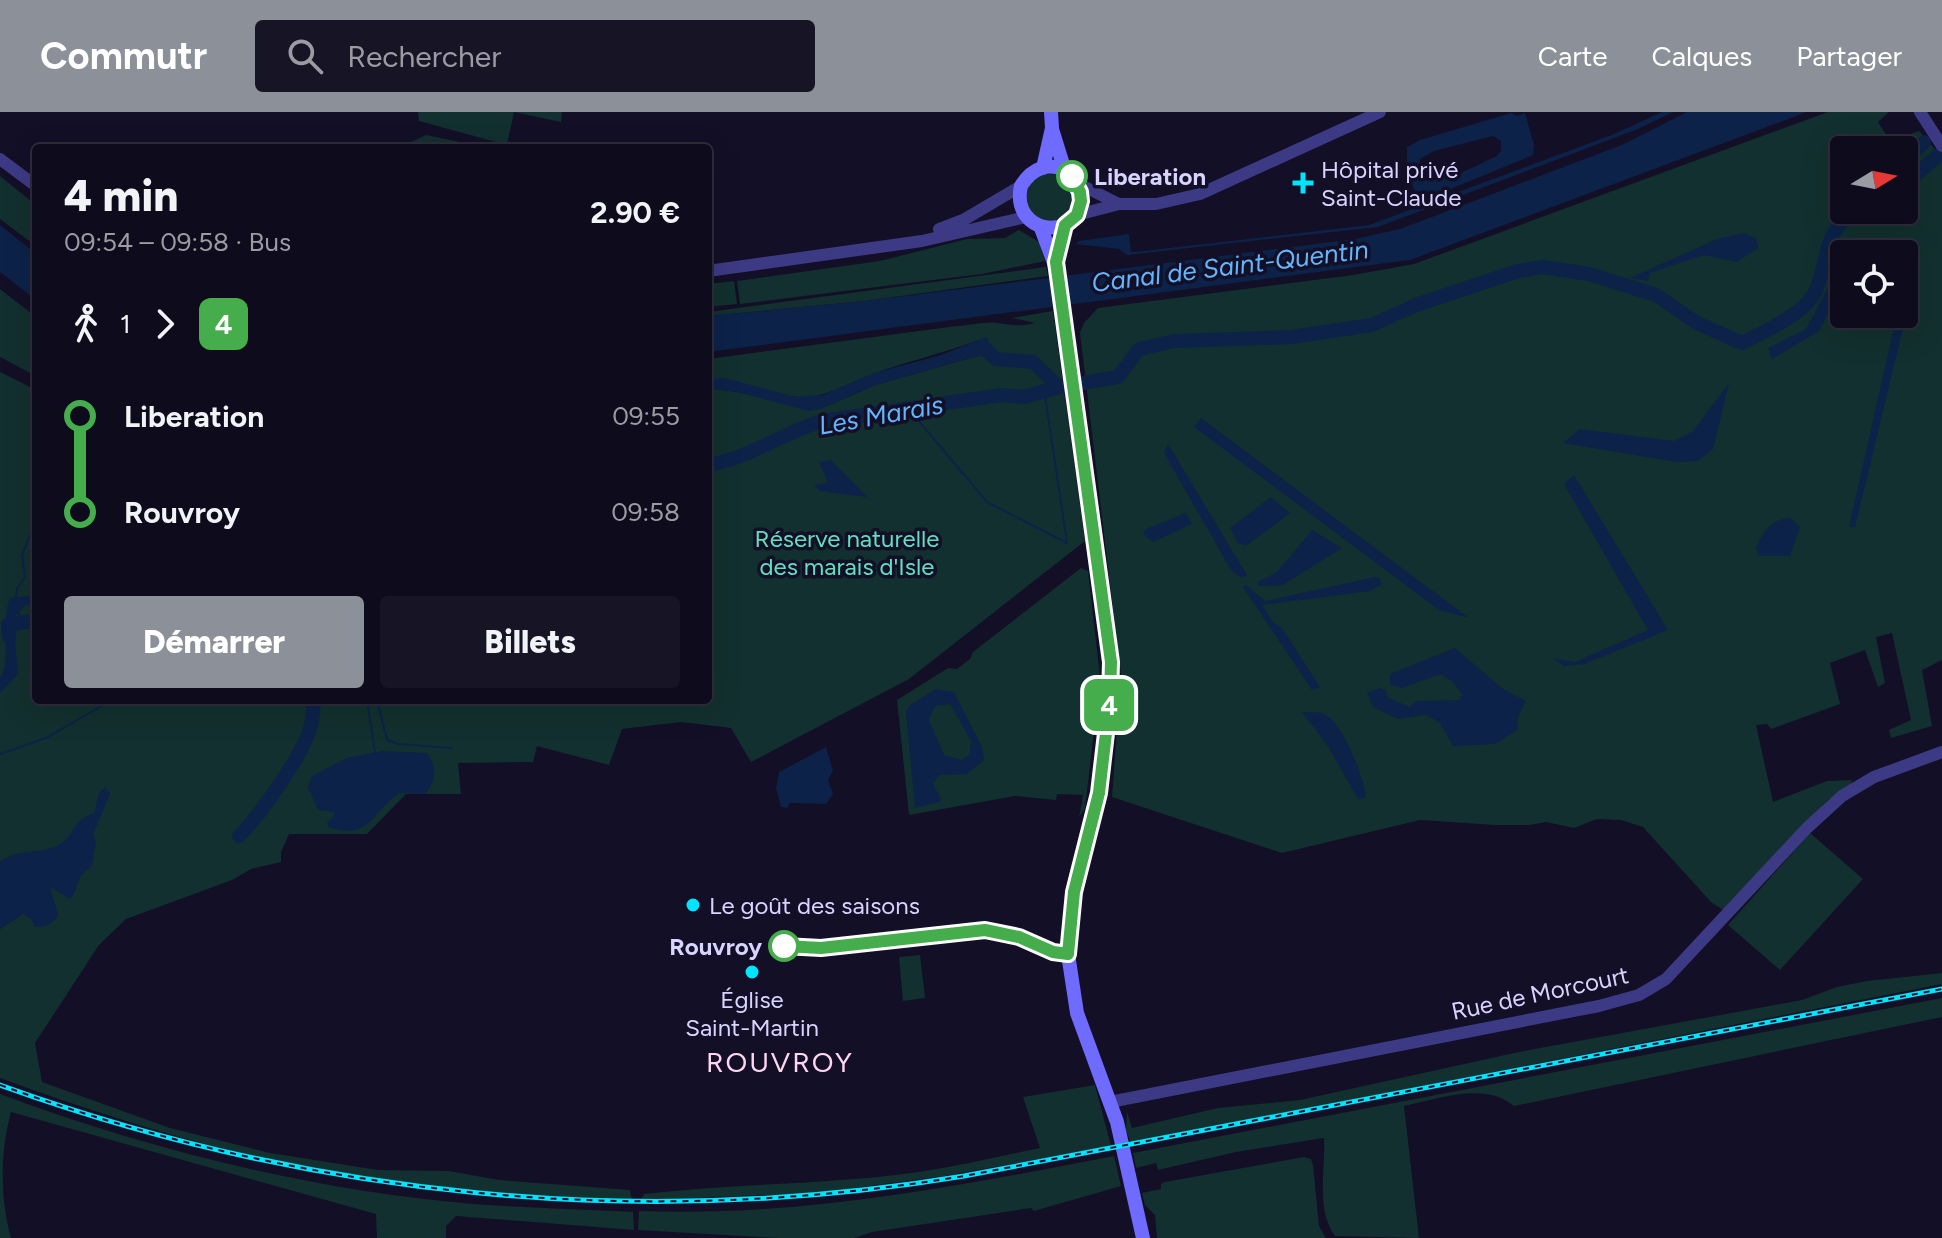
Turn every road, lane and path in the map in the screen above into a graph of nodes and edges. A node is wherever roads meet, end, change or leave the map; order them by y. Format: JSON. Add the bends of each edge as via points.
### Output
{"nodes":[{"id":1,"x":1051,"y":112,"type":"edge"},
{"id":2,"x":1380,"y":112,"type":"edge"},
{"id":3,"x":1920,"y":112,"type":"edge"},
{"id":4,"x":1052,"y":128,"type":"junction"},
{"id":5,"x":1942,"y":146,"type":"edge"},
{"id":6,"x":0,"y":159,"type":"edge"},
{"id":7,"x":1043,"y":168,"type":"junction"},
{"id":8,"x":1065,"y":171,"type":"junction"},
{"id":9,"x":32,"y":183,"type":"edge"},
{"id":10,"x":1077,"y":183,"type":"junction"},
{"id":11,"x":1021,"y":186,"type":"junction"},
{"id":12,"x":1119,"y":204,"type":"junction"},
{"id":13,"x":1026,"y":217,"type":"junction"},
{"id":14,"x":1071,"y":220,"type":"junction"},
{"id":15,"x":1041,"y":228,"type":"junction"},
{"id":16,"x":902,"y":243,"type":"junction"},
{"id":17,"x":1056,"y":266,"type":"junction"},
{"id":18,"x":712,"y":270,"type":"edge"},
{"id":19,"x":1942,"y":752,"type":"edge"},
{"id":20,"x":1110,"y":1102,"type":"junction"},
{"id":21,"x":1143,"y":1238,"type":"edge"}],
"edges":[{"from":1,"to":4,"type":"main road"},
{"from":2,"to":12,"type":"street","via":[[1181,200]]},
{"from":3,"to":5,"type":"street"},
{"from":4,"to":7,"type":"main road"},
{"from":4,"to":8,"type":"main road"},
{"from":6,"to":9,"type":"street"},
{"from":7,"to":8,"type":"main road"},
{"from":7,"to":11,"type":"main road"},
{"from":8,"to":10,"type":"main road"},
{"from":10,"to":12,"type":"street"},
{"from":10,"to":14,"type":"main road","via":[[1081,201]]},
{"from":11,"to":13,"type":"main road","via":[[1019,202]]},
{"from":11,"to":16,"type":"street","via":[[965,219]]},
{"from":12,"to":14,"type":"street"},
{"from":13,"to":15,"type":"main road"},
{"from":13,"to":16,"type":"street"},
{"from":14,"to":15,"type":"main road"},
{"from":14,"to":17,"type":"main road"},
{"from":15,"to":17,"type":"main road"},
{"from":16,"to":18,"type":"street"},
{"from":17,"to":20,"type":"main road","via":[[1111,662],[1099,793],[1074,892],[1068,954],[1077,1013]]},
{"from":19,"to":20,"type":"street","name":"Rue de Morcourt","via":[[1874,777],[1842,796],[1676,971],[1639,995]]},
{"from":20,"to":21,"type":"main road"}]}
